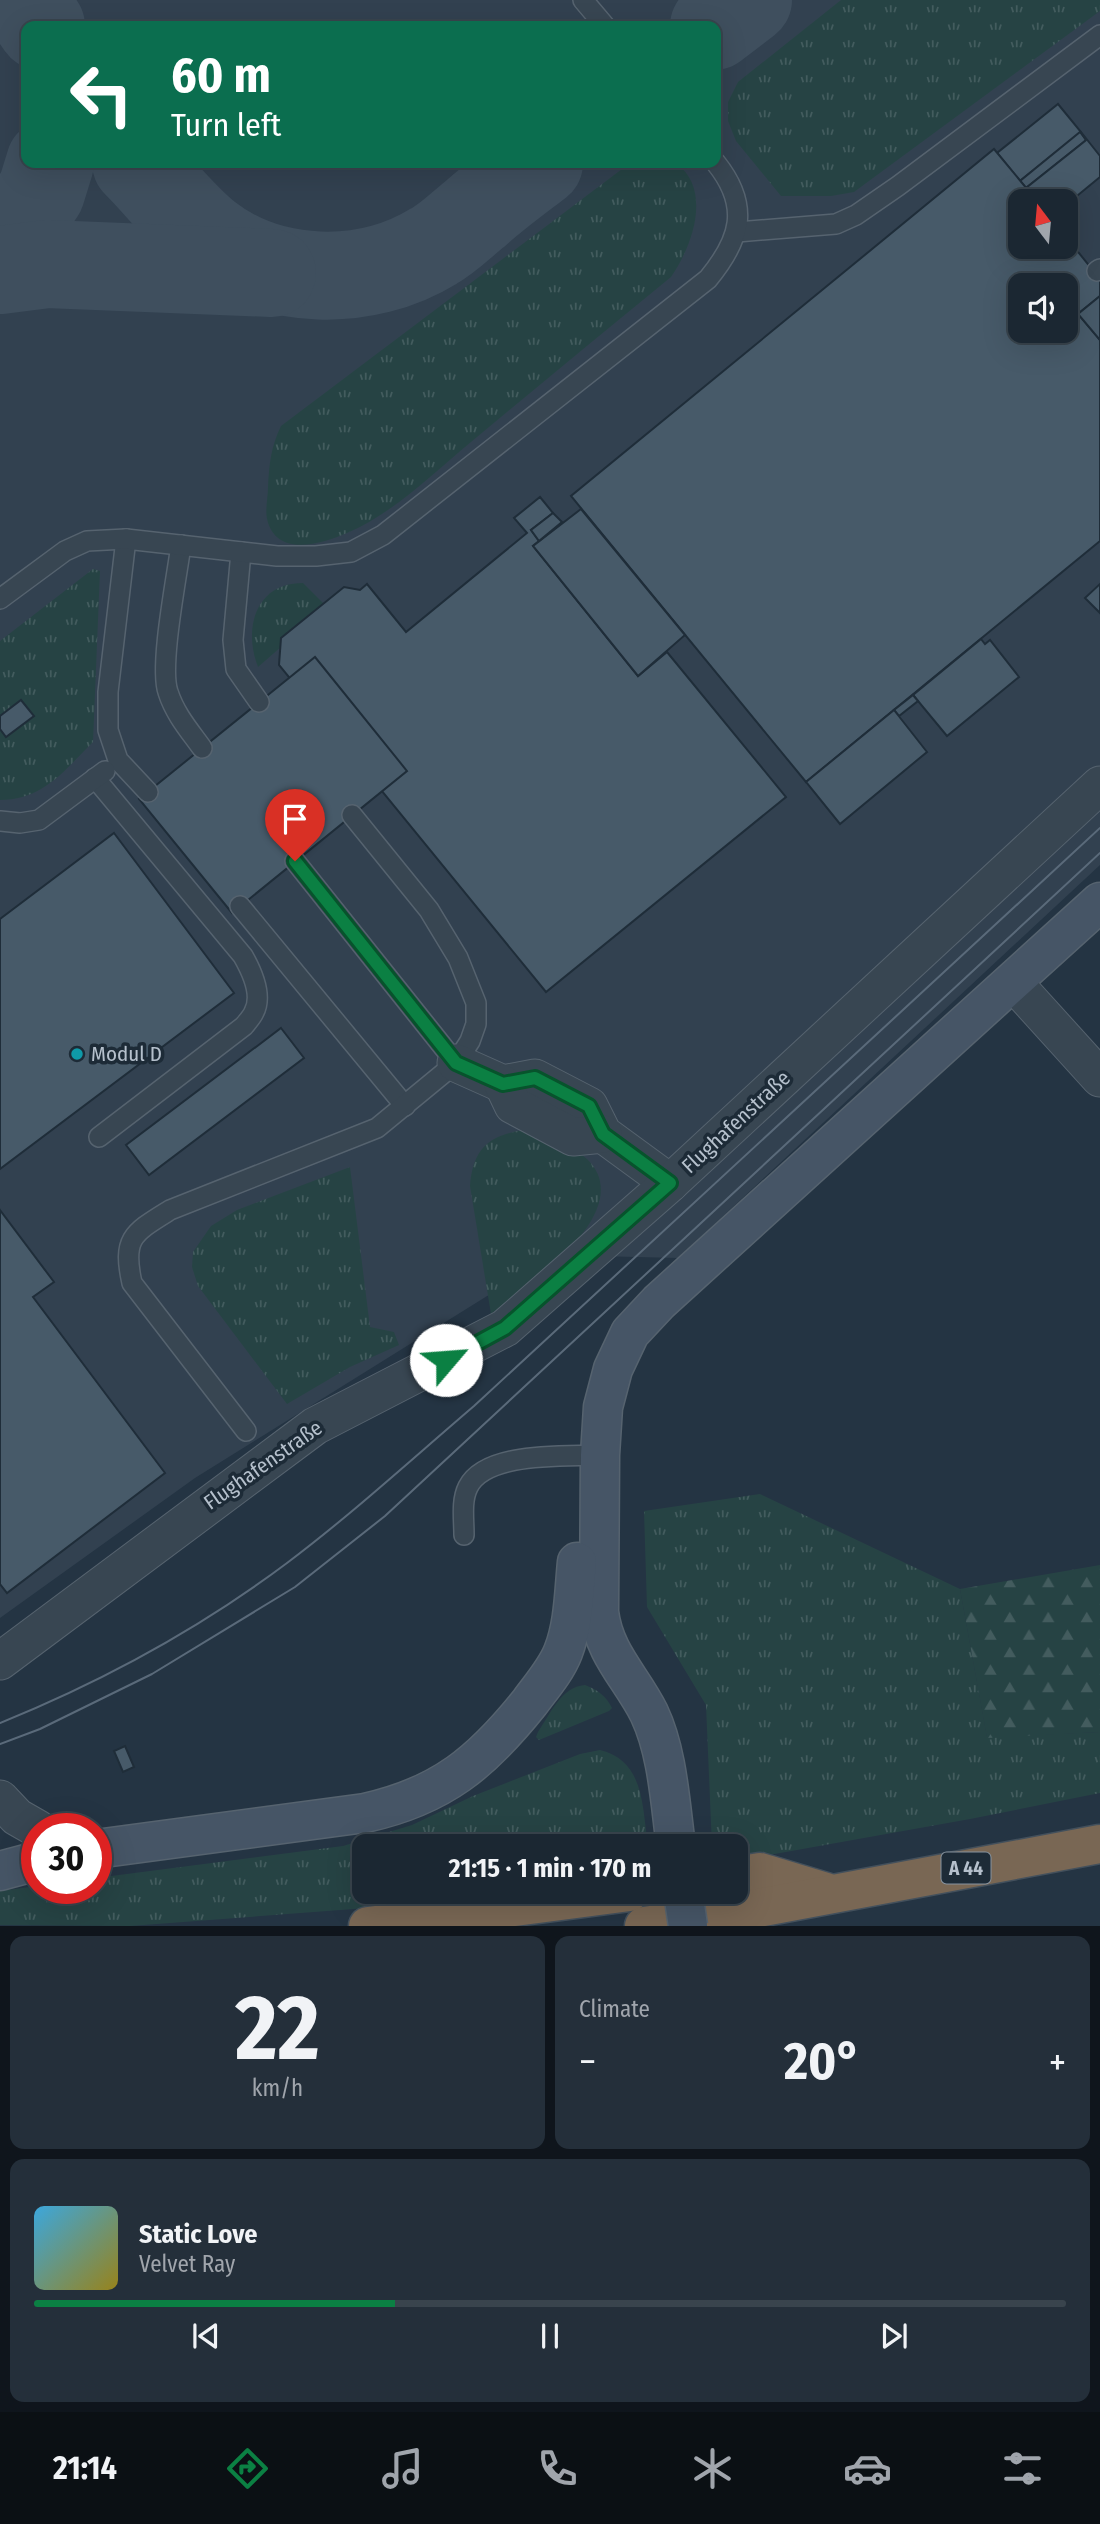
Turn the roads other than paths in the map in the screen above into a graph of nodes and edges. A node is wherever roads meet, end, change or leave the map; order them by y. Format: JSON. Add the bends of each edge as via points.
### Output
{"nodes":[{"id":1,"x":583,"y":0,"type":"edge"},
{"id":2,"x":601,"y":21,"type":"edge"},
{"id":3,"x":1100,"y":35,"type":"edge"},
{"id":4,"x":720,"y":168,"type":"edge"},
{"id":5,"x":737,"y":232,"type":"junction"},
{"id":6,"x":126,"y":539,"type":"junction"},
{"id":7,"x":181,"y":545,"type":"junction"},
{"id":8,"x":241,"y":552,"type":"junction"},
{"id":9,"x":0,"y":599,"type":"edge"},
{"id":10,"x":260,"y":702,"type":"dead end"},
{"id":11,"x":202,"y":748,"type":"dead end"},
{"id":12,"x":118,"y":760,"type":"junction"},
{"id":13,"x":95,"y":778,"type":"junction"},
{"id":14,"x":1100,"y":785,"type":"edge"},
{"id":15,"x":148,"y":792,"type":"dead end"},
{"id":16,"x":352,"y":815,"type":"dead end"},
{"id":17,"x":0,"y":821,"type":"edge"},
{"id":18,"x":295,"y":861,"type":"dead end"},
{"id":19,"x":1100,"y":902,"type":"edge"},
{"id":20,"x":240,"y":906,"type":"dead end"},
{"id":21,"x":1013,"y":982,"type":"junction"},
{"id":22,"x":456,"y":1063,"type":"junction"},
{"id":23,"x":1100,"y":1078,"type":"edge"},
{"id":24,"x":405,"y":1105,"type":"junction"},
{"id":25,"x":99,"y":1138,"type":"dead end"},
{"id":26,"x":670,"y":1183,"type":"junction"},
{"id":27,"x":246,"y":1431,"type":"dead end"},
{"id":28,"x":600,"y":1455,"type":"junction"},
{"id":29,"x":600,"y":1499,"type":"junction"},
{"id":30,"x":464,"y":1535,"type":"dead end"},
{"id":31,"x":562,"y":1655,"type":"junction"},
{"id":32,"x":0,"y":1661,"type":"edge"},
{"id":33,"x":617,"y":1664,"type":"junction"},
{"id":34,"x":0,"y":1799,"type":"edge"},
{"id":35,"x":21,"y":1819,"type":"edge"},
{"id":36,"x":112,"y":1834,"type":"edge"},
{"id":37,"x":674,"y":1834,"type":"edge"},
{"id":38,"x":139,"y":1842,"type":"junction"},
{"id":39,"x":1100,"y":1843,"type":"edge"},
{"id":40,"x":112,"y":1846,"type":"edge"},
{"id":41,"x":21,"y":1865,"type":"edge"},
{"id":42,"x":0,"y":1871,"type":"edge"},
{"id":43,"x":748,"y":1874,"type":"edge"},
{"id":44,"x":831,"y":1893,"type":"junction"},
{"id":45,"x":538,"y":1904,"type":"edge"},
{"id":46,"x":685,"y":1904,"type":"edge"},
{"id":47,"x":368,"y":1926,"type":"edge"},
{"id":48,"x":644,"y":1926,"type":"edge"},
{"id":49,"x":688,"y":1926,"type":"edge"}],
"edges":[{"from":1,"to":2,"type":"lane"},
{"from":3,"to":5,"type":"lane","via":[[856,215],[835,224]]},
{"from":4,"to":5,"type":"lane","via":[[736,202]]},
{"from":5,"to":8,"type":"lane","via":[[727,256],[708,279],[383,535],[351,552],[328,555]]},
{"from":6,"to":7,"type":"lane"},
{"from":6,"to":9,"type":"lane","via":[[87,541],[65,551]]},
{"from":6,"to":12,"type":"lane","via":[[108,692],[108,730]]},
{"from":7,"to":8,"type":"lane"},
{"from":7,"to":11,"type":"lane","via":[[165,667],[167,690],[179,718]]},
{"from":8,"to":10,"type":"lane","via":[[233,639],[236,669]]},
{"from":12,"to":13,"type":"lane"},
{"from":12,"to":15,"type":"lane"},
{"from":13,"to":17,"type":"lane","via":[[39,820]]},
{"from":13,"to":25,"type":"lane","via":[[243,956],[257,1000],[244,1026]]},
{"from":14,"to":26,"type":"street","name":"Flughafenstraße"},
{"from":16,"to":22,"type":"lane","via":[[429,910],[458,958],[476,1003],[477,1024]]},
{"from":18,"to":22,"type":"lane"},
{"from":19,"to":21,"type":"street"},
{"from":20,"to":24,"type":"lane"},
{"from":21,"to":23,"type":"street"},
{"from":21,"to":28,"type":"street","via":[[669,1292],[630,1333],[612,1369],[603,1408]]},
{"from":22,"to":24,"type":"lane"},
{"from":22,"to":26,"type":"street","via":[[503,1084],[513,1105],[573,1137],[603,1134]]},
{"from":24,"to":27,"type":"lane","via":[[377,1128],[170,1210],[139,1229],[129,1247],[132,1283]]},
{"from":26,"to":32,"type":"street","name":"Flughafenstraße","via":[[505,1328],[315,1426]]},
{"from":28,"to":29,"type":"street"},
{"from":28,"to":30,"type":"lane","via":[[521,1459],[488,1468],[469,1484]]},
{"from":29,"to":31,"type":"street","via":[[580,1534],[572,1612]]},
{"from":29,"to":33,"type":"street","via":[[599,1612],[601,1631]]},
{"from":31,"to":33,"type":"street","via":[[586,1652]]},
{"from":31,"to":38,"type":"street","via":[[491,1747],[441,1786],[400,1805],[322,1820]]},
{"from":33,"to":37,"type":"street","via":[[649,1714]]},
{"from":34,"to":35,"type":"street"},
{"from":36,"to":38,"type":"street"},
{"from":38,"to":40,"type":"street"},
{"from":39,"to":44,"type":"highway","number":"A 44"},
{"from":41,"to":42,"type":"street"},
{"from":43,"to":44,"type":"highway","via":[[760,1872]]},
{"from":44,"to":48,"type":"highway","number":"A 44"},
{"from":45,"to":47,"type":"highway"},
{"from":46,"to":49,"type":"street","bridge":true}]}
